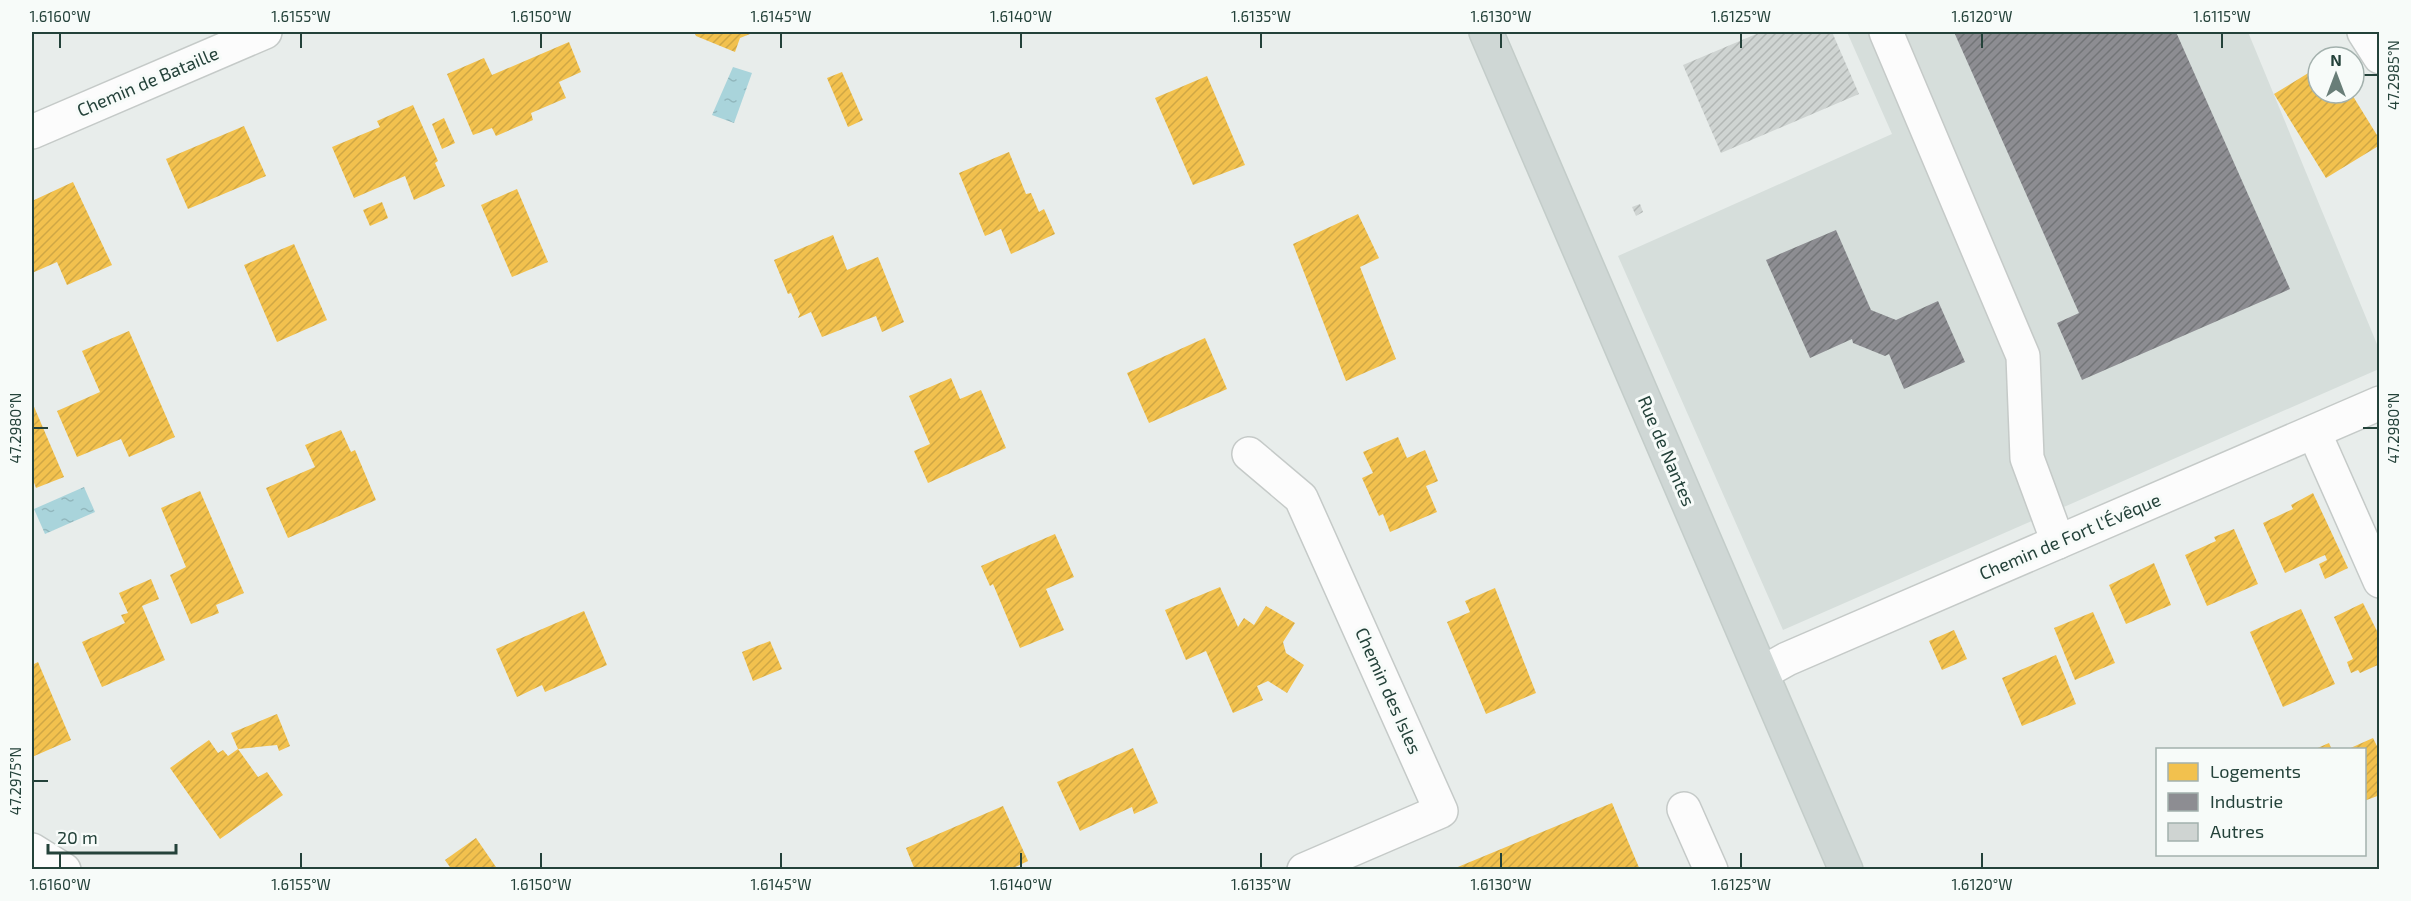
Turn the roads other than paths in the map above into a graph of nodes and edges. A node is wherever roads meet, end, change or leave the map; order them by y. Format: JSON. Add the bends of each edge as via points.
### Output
{"nodes":[{"id":1,"x":265,"y":32,"type":"edge"},
{"id":2,"x":1486,"y":32,"type":"edge"},
{"id":3,"x":1886,"y":32,"type":"edge"},
{"id":4,"x":2364,"y":32,"type":"edge"},
{"id":5,"x":2379,"y":57,"type":"edge"},
{"id":6,"x":32,"y":132,"type":"edge"},
{"id":7,"x":2379,"y":403,"type":"edge"},
{"id":8,"x":2314,"y":432,"type":"junction"},
{"id":9,"x":1249,"y":454,"type":"dead end"},
{"id":10,"x":2058,"y":542,"type":"junction"},
{"id":11,"x":2379,"y":581,"type":"edge"},
{"id":12,"x":1762,"y":673,"type":"junction"},
{"id":13,"x":1684,"y":809,"type":"dead end"},
{"id":14,"x":32,"y":850,"type":"edge"},
{"id":15,"x":64,"y":870,"type":"edge"},
{"id":16,"x":1304,"y":870,"type":"edge"},
{"id":17,"x":1711,"y":870,"type":"edge"},
{"id":18,"x":1846,"y":870,"type":"edge"}],
"edges":[{"from":1,"to":6,"type":"street","name":"Chemin de Bataille"},
{"from":2,"to":12,"type":"main road","name":"Rue de Nantes"},
{"from":3,"to":10,"type":"street","via":[[2023,356],[2027,458]]},
{"from":4,"to":5,"type":"street"},
{"from":7,"to":8,"type":"street","name":"Chemin de Fort l'Évêque"},
{"from":8,"to":10,"type":"street","name":"Chemin de Fort l'Évêque"},
{"from":8,"to":11,"type":"street"},
{"from":9,"to":16,"type":"street","name":"Chemin des Isles","via":[[1301,498],[1441,811]]},
{"from":10,"to":12,"type":"street","name":"Chemin de Fort l'Évêque","via":[[1786,659]]},
{"from":12,"to":18,"type":"main road","name":"Rue de Nantes"},
{"from":13,"to":17,"type":"street"},
{"from":14,"to":15,"type":"street"}]}
